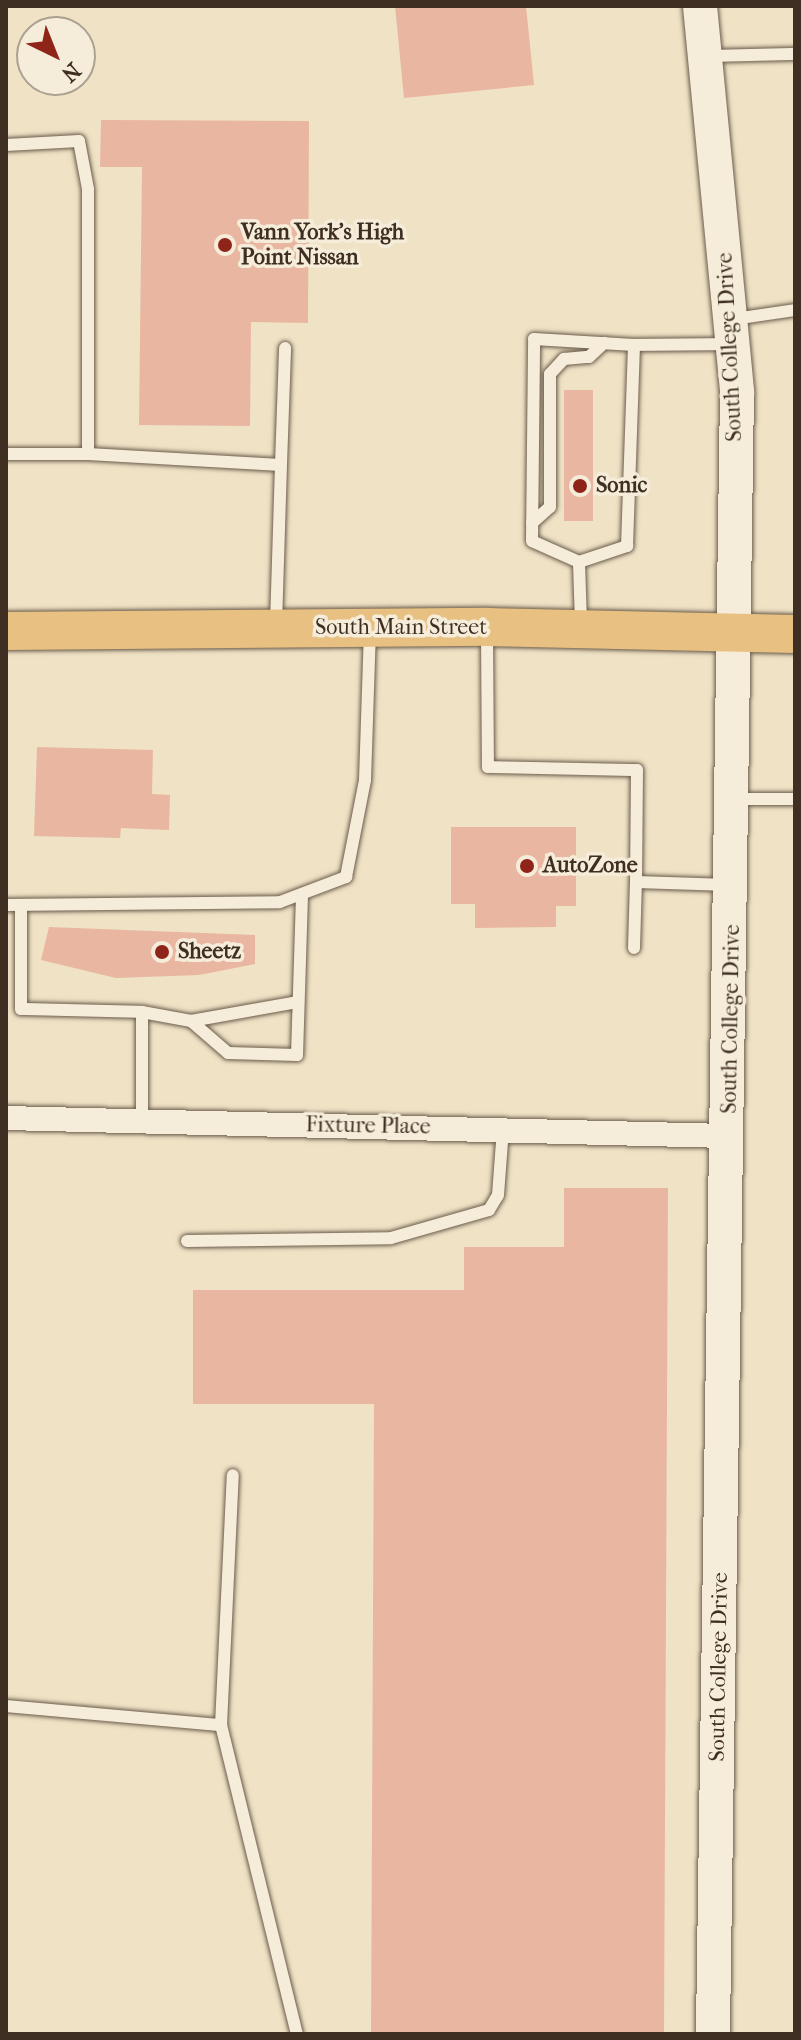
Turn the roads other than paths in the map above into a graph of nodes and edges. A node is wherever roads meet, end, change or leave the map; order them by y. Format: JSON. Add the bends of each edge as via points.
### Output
{"nodes":[{"id":1,"x":700,"y":6,"type":"edge"},
{"id":2,"x":795,"y":54,"type":"edge"},
{"id":3,"x":706,"y":56,"type":"junction"},
{"id":4,"x":6,"y":145,"type":"edge"},
{"id":5,"x":795,"y":310,"type":"edge"},
{"id":6,"x":732,"y":332,"type":"junction"},
{"id":7,"x":604,"y":343,"type":"junction"},
{"id":8,"x":634,"y":345,"type":"junction"},
{"id":9,"x":285,"y":348,"type":"dead end"},
{"id":10,"x":6,"y":454,"type":"edge"},
{"id":11,"x":88,"y":454,"type":"junction"},
{"id":12,"x":281,"y":465,"type":"junction"},
{"id":13,"x":532,"y":523,"type":"junction"},
{"id":14,"x":579,"y":562,"type":"junction"},
{"id":15,"x":487,"y":627,"type":"junction"},
{"id":16,"x":370,"y":628,"type":"junction"},
{"id":17,"x":276,"y":629,"type":"junction"},
{"id":18,"x":581,"y":629,"type":"junction"},
{"id":19,"x":6,"y":631,"type":"edge"},
{"id":20,"x":733,"y":633,"type":"junction"},
{"id":21,"x":795,"y":634,"type":"edge"},
{"id":22,"x":734,"y":799,"type":"junction"},
{"id":23,"x":795,"y":799,"type":"edge"},
{"id":24,"x":636,"y":882,"type":"junction"},
{"id":25,"x":733,"y":885,"type":"junction"},
{"id":26,"x":302,"y":894,"type":"junction"},
{"id":27,"x":6,"y":905,"type":"edge"},
{"id":28,"x":21,"y":905,"type":"junction"},
{"id":29,"x":634,"y":948,"type":"dead end"},
{"id":30,"x":298,"y":1002,"type":"junction"},
{"id":31,"x":142,"y":1012,"type":"junction"},
{"id":32,"x":191,"y":1021,"type":"junction"},
{"id":33,"x":6,"y":1118,"type":"edge"},
{"id":34,"x":142,"y":1121,"type":"junction"},
{"id":35,"x":503,"y":1129,"type":"junction"},
{"id":36,"x":729,"y":1136,"type":"junction"},
{"id":37,"x":187,"y":1241,"type":"dead end"},
{"id":38,"x":233,"y":1475,"type":"dead end"},
{"id":39,"x":6,"y":1706,"type":"edge"},
{"id":40,"x":221,"y":1725,"type":"junction"},
{"id":41,"x":297,"y":2034,"type":"edge"},
{"id":42,"x":713,"y":2034,"type":"edge"}],
"edges":[{"from":1,"to":3,"type":"main road","name":"South College Drive"},
{"from":2,"to":3,"type":"lane"},
{"from":3,"to":6,"type":"main road","name":"South College Drive"},
{"from":4,"to":11,"type":"lane","via":[[79,141],[88,189]]},
{"from":5,"to":6,"type":"lane"},
{"from":6,"to":8,"type":"lane"},
{"from":6,"to":20,"type":"main road","name":"South College Drive"},
{"from":7,"to":8,"type":"lane"},
{"from":7,"to":13,"type":"lane","via":[[589,357],[564,359],[550,374],[550,507]]},
{"from":7,"to":13,"type":"lane","via":[[534,339]]},
{"from":8,"to":14,"type":"lane","via":[[627,546]]},
{"from":9,"to":12,"type":"lane"},
{"from":10,"to":11,"type":"lane"},
{"from":11,"to":12,"type":"lane"},
{"from":12,"to":17,"type":"lane"},
{"from":13,"to":14,"type":"lane","via":[[532,541]]},
{"from":14,"to":18,"type":"lane"},
{"from":15,"to":16,"type":"main road","name":"South Main Street"},
{"from":15,"to":18,"type":"main road","name":"South Main Street"},
{"from":15,"to":24,"type":"lane","via":[[488,767],[637,770]]},
{"from":16,"to":17,"type":"main road","name":"South Main Street"},
{"from":16,"to":26,"type":"lane","via":[[365,780],[346,877]]},
{"from":17,"to":19,"type":"main road","name":"South Main Street"},
{"from":18,"to":20,"type":"main road","name":"South Main Street"},
{"from":20,"to":21,"type":"main road","name":"South Main Street"},
{"from":20,"to":22,"type":"main road","name":"South College Drive"},
{"from":22,"to":23,"type":"lane"},
{"from":22,"to":25,"type":"main road","name":"South College Drive"},
{"from":24,"to":25,"type":"lane"},
{"from":24,"to":29,"type":"lane"},
{"from":25,"to":36,"type":"main road","name":"South College Drive"},
{"from":26,"to":28,"type":"lane","via":[[280,902]]},
{"from":26,"to":30,"type":"lane"},
{"from":27,"to":28,"type":"lane"},
{"from":28,"to":31,"type":"lane","via":[[21,1009]]},
{"from":30,"to":32,"type":"lane"},
{"from":30,"to":32,"type":"lane","via":[[297,1055],[228,1053]]},
{"from":31,"to":32,"type":"lane"},
{"from":31,"to":34,"type":"lane"},
{"from":33,"to":34,"type":"street","name":"Fixture Place"},
{"from":34,"to":35,"type":"street","name":"Fixture Place"},
{"from":35,"to":36,"type":"street","name":"Fixture Place"},
{"from":35,"to":37,"type":"lane","via":[[498,1195],[489,1210],[391,1238]]},
{"from":36,"to":42,"type":"main road","name":"South College Drive"},
{"from":38,"to":40,"type":"lane"},
{"from":39,"to":40,"type":"lane"},
{"from":40,"to":41,"type":"lane"}]}
